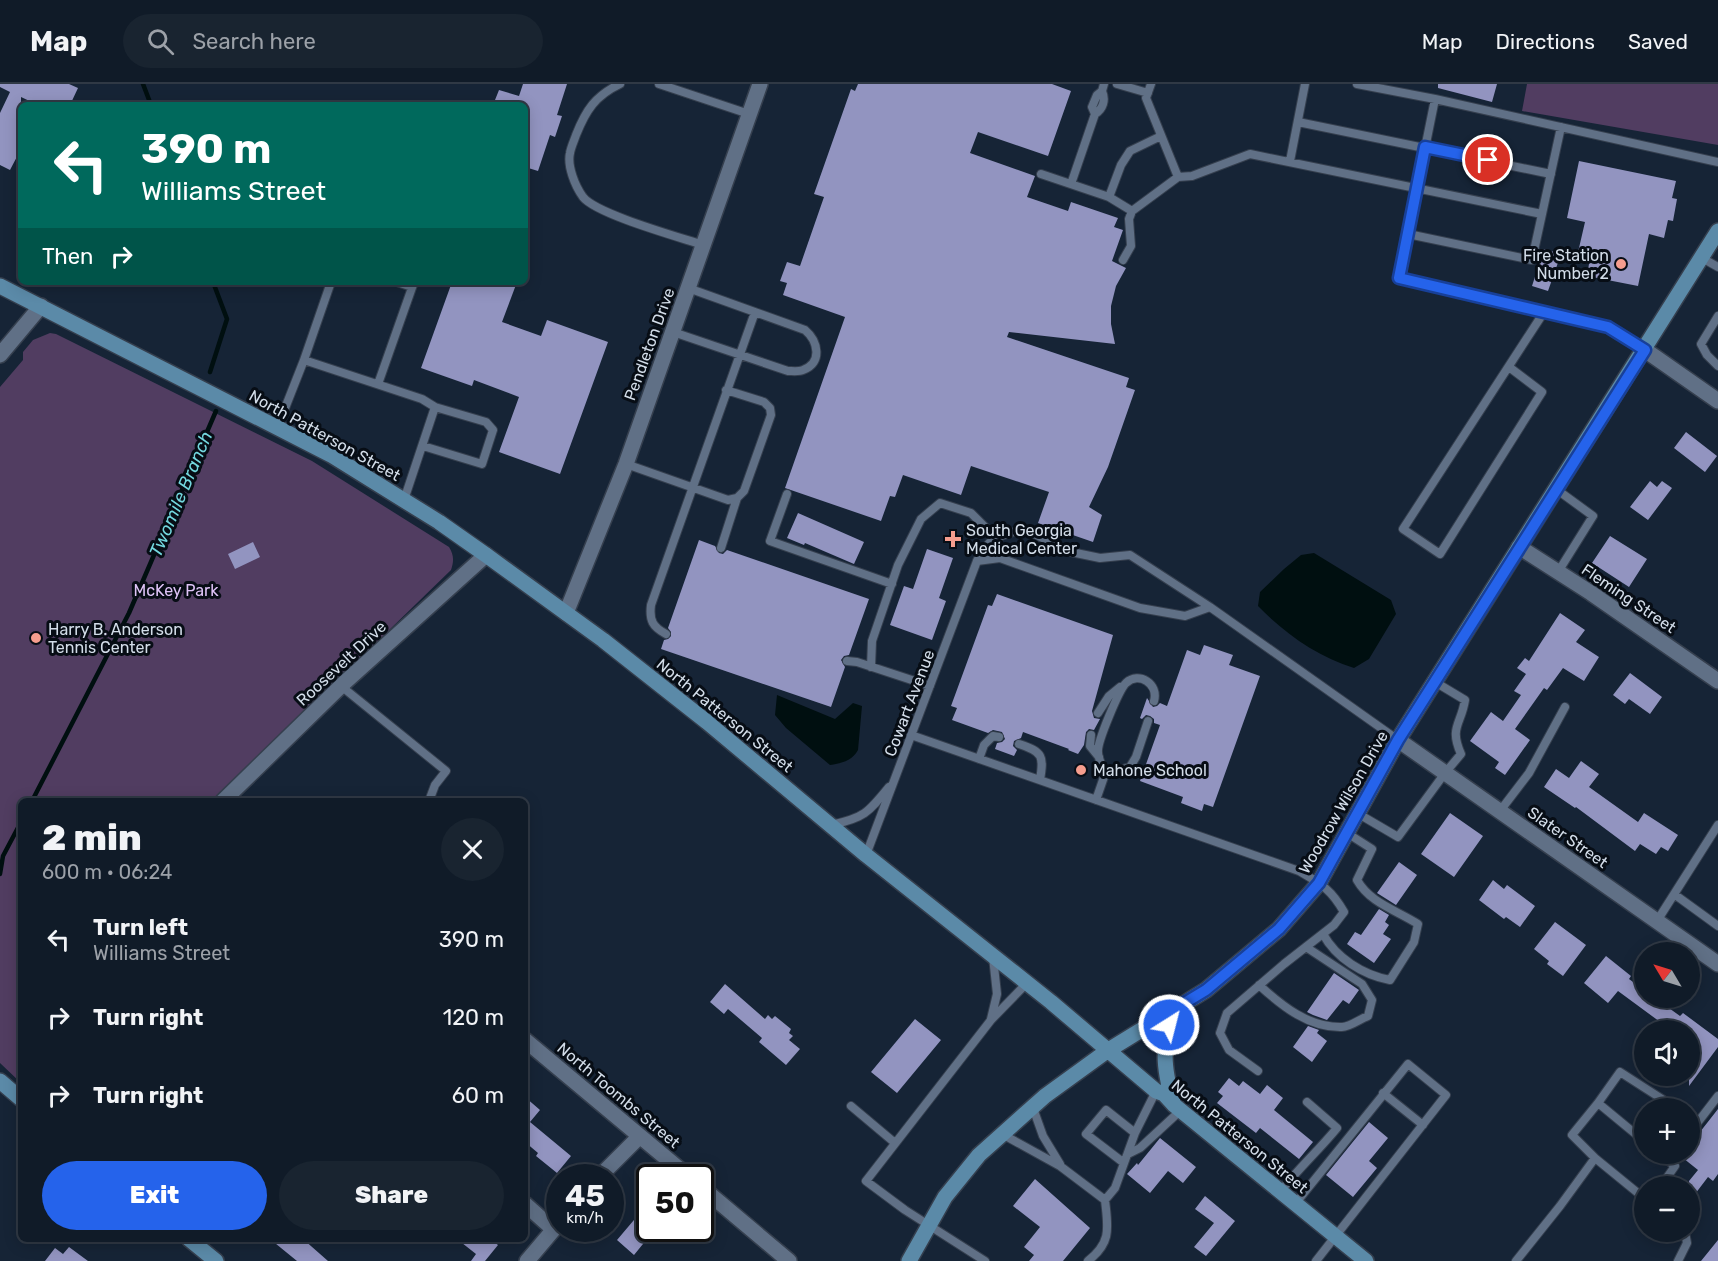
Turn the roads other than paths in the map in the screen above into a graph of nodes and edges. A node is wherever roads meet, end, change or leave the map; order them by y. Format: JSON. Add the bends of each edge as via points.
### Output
{"nodes":[{"id":1,"x":620,"y":84,"type":"edge"},
{"id":2,"x":659,"y":84,"type":"edge"},
{"id":3,"x":760,"y":84,"type":"edge"},
{"id":4,"x":1117,"y":84,"type":"edge"},
{"id":5,"x":1151,"y":84,"type":"edge"},
{"id":6,"x":1305,"y":84,"type":"edge"},
{"id":7,"x":1357,"y":84,"type":"edge"},
{"id":8,"x":1103,"y":88,"type":"edge"},
{"id":9,"x":1148,"y":93,"type":"junction"},
{"id":10,"x":1435,"y":99,"type":"junction"},
{"id":11,"x":749,"y":114,"type":"junction"},
{"id":12,"x":1298,"y":122,"type":"junction"},
{"id":13,"x":1561,"y":127,"type":"junction"},
{"id":14,"x":1161,"y":136,"type":"junction"},
{"id":15,"x":1425,"y":147,"type":"junction"},
{"id":16,"x":1290,"y":161,"type":"junction"},
{"id":17,"x":1718,"y":162,"type":"edge"},
{"id":18,"x":1041,"y":174,"type":"dead end"},
{"id":19,"x":1551,"y":174,"type":"junction"},
{"id":20,"x":1178,"y":177,"type":"junction"},
{"id":21,"x":1071,"y":184,"type":"junction"},
{"id":22,"x":1416,"y":189,"type":"junction"},
{"id":23,"x":1109,"y":197,"type":"junction"},
{"id":24,"x":1132,"y":211,"type":"junction"},
{"id":25,"x":1542,"y":214,"type":"junction"},
{"id":26,"x":1718,"y":231,"type":"edge"},
{"id":27,"x":1408,"y":234,"type":"junction"},
{"id":28,"x":704,"y":245,"type":"junction"},
{"id":29,"x":1702,"y":258,"type":"junction"},
{"id":30,"x":1123,"y":260,"type":"dead end"},
{"id":31,"x":1718,"y":267,"type":"edge"},
{"id":32,"x":331,"y":285,"type":"edge"},
{"id":33,"x":413,"y":285,"type":"edge"},
{"id":34,"x":0,"y":286,"type":"edge"},
{"id":35,"x":688,"y":288,"type":"junction"},
{"id":36,"x":41,"y":306,"type":"junction"},
{"id":37,"x":755,"y":312,"type":"junction"},
{"id":38,"x":1544,"y":312,"type":"junction"},
{"id":39,"x":1718,"y":316,"type":"edge"},
{"id":40,"x":673,"y":332,"type":"junction"},
{"id":41,"x":1645,"y":350,"type":"junction"},
{"id":42,"x":0,"y":355,"type":"edge"},
{"id":43,"x":741,"y":355,"type":"junction"},
{"id":44,"x":304,"y":360,"type":"junction"},
{"id":45,"x":1718,"y":366,"type":"edge"},
{"id":46,"x":1509,"y":368,"type":"junction"},
{"id":47,"x":378,"y":384,"type":"junction"},
{"id":48,"x":726,"y":390,"type":"junction"},
{"id":49,"x":1718,"y":401,"type":"edge"},
{"id":50,"x":435,"y":407,"type":"junction"},
{"id":51,"x":278,"y":426,"type":"junction"},
{"id":52,"x":423,"y":446,"type":"junction"},
{"id":53,"x":626,"y":464,"type":"junction"},
{"id":54,"x":693,"y":488,"type":"junction"},
{"id":55,"x":1556,"y":489,"type":"junction"},
{"id":56,"x":787,"y":494,"type":"dead end"},
{"id":57,"x":737,"y":498,"type":"junction"},
{"id":58,"x":404,"y":500,"type":"junction"},
{"id":59,"x":995,"y":537,"type":"junction"},
{"id":60,"x":1519,"y":547,"type":"junction"},
{"id":61,"x":721,"y":548,"type":"dead end"},
{"id":62,"x":486,"y":555,"type":"junction"},
{"id":63,"x":977,"y":561,"type":"junction"},
{"id":64,"x":1558,"y":572,"type":"junction"},
{"id":65,"x":892,"y":584,"type":"junction"},
{"id":66,"x":1210,"y":607,"type":"junction"},
{"id":67,"x":566,"y":613,"type":"junction"},
{"id":68,"x":666,"y":634,"type":"dead end"},
{"id":69,"x":848,"y":657,"type":"dead end"},
{"id":70,"x":871,"y":667,"type":"junction"},
{"id":71,"x":1718,"y":681,"type":"edge"},
{"id":72,"x":1435,"y":682,"type":"junction"},
{"id":73,"x":1126,"y":683,"type":"junction"},
{"id":74,"x":341,"y":686,"type":"junction"},
{"id":75,"x":930,"y":686,"type":"junction"},
{"id":76,"x":1154,"y":701,"type":"dead end"},
{"id":77,"x":1565,"y":707,"type":"dead end"},
{"id":78,"x":1098,"y":713,"type":"dead end"},
{"id":79,"x":1148,"y":721,"type":"dead end"},
{"id":80,"x":911,"y":735,"type":"junction"},
{"id":81,"x":1091,"y":735,"type":"dead end"},
{"id":82,"x":999,"y":737,"type":"dead end"},
{"id":83,"x":1398,"y":740,"type":"junction"},
{"id":84,"x":1019,"y":744,"type":"dead end"},
{"id":85,"x":979,"y":759,"type":"junction"},
{"id":86,"x":1100,"y":759,"type":"junction"},
{"id":87,"x":1445,"y":773,"type":"junction"},
{"id":88,"x":1105,"y":774,"type":"junction"},
{"id":89,"x":1040,"y":780,"type":"junction"},
{"id":90,"x":894,"y":781,"type":"junction"},
{"id":91,"x":231,"y":798,"type":"edge"},
{"id":92,"x":430,"y":798,"type":"edge"},
{"id":93,"x":1096,"y":800,"type":"junction"},
{"id":94,"x":1500,"y":812,"type":"junction"},
{"id":95,"x":1358,"y":813,"type":"junction"},
{"id":96,"x":830,"y":825,"type":"junction"},
{"id":97,"x":1718,"y":825,"type":"edge"},
{"id":98,"x":1347,"y":833,"type":"junction"},
{"id":99,"x":866,"y":855,"type":"junction"},
{"id":100,"x":1319,"y":883,"type":"junction"},
{"id":101,"x":1674,"y":894,"type":"junction"},
{"id":102,"x":1657,"y":921,"type":"junction"},
{"id":103,"x":1718,"y":926,"type":"edge"},
{"id":104,"x":1323,"y":934,"type":"junction"},
{"id":105,"x":1306,"y":947,"type":"junction"},
{"id":106,"x":992,"y":956,"type":"junction"},
{"id":107,"x":1718,"y":964,"type":"edge"},
{"id":108,"x":1027,"y":983,"type":"junction"},
{"id":109,"x":1259,"y":985,"type":"junction"},
{"id":110,"x":1173,"y":1010,"type":"junction"},
{"id":111,"x":991,"y":1020,"type":"junction"},
{"id":112,"x":528,"y":1043,"type":"edge"},
{"id":113,"x":1107,"y":1051,"type":"junction"},
{"id":114,"x":1258,"y":1071,"type":"dead end"},
{"id":115,"x":0,"y":1081,"type":"edge"},
{"id":116,"x":1156,"y":1091,"type":"junction"},
{"id":117,"x":1383,"y":1093,"type":"junction"},
{"id":118,"x":18,"y":1096,"type":"edge"},
{"id":119,"x":1718,"y":1096,"type":"edge"},
{"id":120,"x":1661,"y":1098,"type":"edge"},
{"id":121,"x":1307,"y":1102,"type":"dead end"},
{"id":122,"x":1598,"y":1103,"type":"junction"},
{"id":123,"x":851,"y":1106,"type":"dead end"},
{"id":124,"x":1032,"y":1107,"type":"junction"},
{"id":125,"x":1177,"y":1108,"type":"junction"},
{"id":126,"x":1700,"y":1119,"type":"edge"},
{"id":127,"x":1423,"y":1125,"type":"junction"},
{"id":128,"x":1136,"y":1133,"type":"junction"},
{"id":129,"x":1634,"y":1133,"type":"edge"},
{"id":130,"x":1002,"y":1134,"type":"junction"},
{"id":131,"x":640,"y":1136,"type":"junction"},
{"id":132,"x":895,"y":1143,"type":"junction"},
{"id":133,"x":1128,"y":1154,"type":"junction"},
{"id":134,"x":1595,"y":1158,"type":"junction"},
{"id":135,"x":1124,"y":1163,"type":"junction"},
{"id":136,"x":612,"y":1164,"type":"edge"},
{"id":137,"x":673,"y":1164,"type":"edge"},
{"id":138,"x":1060,"y":1166,"type":"junction"},
{"id":139,"x":1634,"y":1190,"type":"edge"},
{"id":140,"x":1280,"y":1191,"type":"junction"},
{"id":141,"x":714,"y":1198,"type":"edge"},
{"id":142,"x":1105,"y":1200,"type":"junction"},
{"id":143,"x":1295,"y":1204,"type":"junction"},
{"id":144,"x":528,"y":1206,"type":"edge"},
{"id":145,"x":546,"y":1219,"type":"edge"},
{"id":146,"x":929,"y":1226,"type":"junction"},
{"id":147,"x":1336,"y":1237,"type":"junction"},
{"id":148,"x":546,"y":1238,"type":"edge"},
{"id":149,"x":193,"y":1242,"type":"edge"},
{"id":150,"x":1687,"y":1242,"type":"edge"},
{"id":151,"x":216,"y":1261,"type":"edge"},
{"id":152,"x":527,"y":1261,"type":"edge"},
{"id":153,"x":789,"y":1261,"type":"edge"},
{"id":154,"x":909,"y":1261,"type":"edge"},
{"id":155,"x":985,"y":1261,"type":"edge"},
{"id":156,"x":1088,"y":1261,"type":"edge"},
{"id":157,"x":1317,"y":1261,"type":"edge"},
{"id":158,"x":1366,"y":1261,"type":"edge"},
{"id":159,"x":1516,"y":1261,"type":"edge"},
{"id":160,"x":1678,"y":1261,"type":"edge"}],
"edges":[{"from":1,"to":28,"type":"lane","via":[[604,91],[592,104],[569,155],[572,174],[584,198],[605,211]]},
{"from":2,"to":11,"type":"lane"},
{"from":3,"to":11,"type":"street","name":"Pendleton Drive"},
{"from":4,"to":9,"type":"lane"},
{"from":5,"to":9,"type":"lane"},
{"from":6,"to":12,"type":"lane"},
{"from":7,"to":10,"type":"lane"},
{"from":8,"to":21,"type":"lane","via":[[1101,110],[1095,114]]},
{"from":9,"to":14,"type":"lane","via":[[1146,98]]},
{"from":10,"to":13,"type":"lane"},
{"from":10,"to":15,"type":"lane"},
{"from":11,"to":28,"type":"street","name":"Pendleton Drive"},
{"from":12,"to":15,"type":"lane"},
{"from":12,"to":16,"type":"lane"},
{"from":13,"to":17,"type":"lane"},
{"from":13,"to":19,"type":"lane"},
{"from":14,"to":20,"type":"lane"},
{"from":14,"to":23,"type":"lane","via":[[1130,151]]},
{"from":15,"to":19,"type":"lane"},
{"from":15,"to":22,"type":"lane"},
{"from":16,"to":20,"type":"lane","via":[[1250,154],[1192,176]]},
{"from":16,"to":22,"type":"lane"},
{"from":18,"to":21,"type":"lane"},
{"from":19,"to":25,"type":"lane"},
{"from":20,"to":24,"type":"lane"},
{"from":21,"to":23,"type":"lane"},
{"from":22,"to":25,"type":"lane"},
{"from":22,"to":27,"type":"lane"},
{"from":23,"to":24,"type":"lane"},
{"from":24,"to":30,"type":"lane","via":[[1131,246]]},
{"from":25,"to":27,"type":"lane","via":[[1532,260]]},
{"from":26,"to":29,"type":"main road","name":"Woodrow Wilson Drive"},
{"from":27,"to":38,"type":"lane","via":[[1399,278]]},
{"from":28,"to":35,"type":"street","name":"Pendleton Drive"},
{"from":29,"to":31,"type":"lane"},
{"from":29,"to":41,"type":"main road","name":"Woodrow Wilson Drive"},
{"from":32,"to":44,"type":"lane"},
{"from":33,"to":47,"type":"lane"},
{"from":34,"to":36,"type":"main road","name":"North Patterson Street"},
{"from":35,"to":37,"type":"lane"},
{"from":35,"to":40,"type":"street","name":"Pendleton Drive"},
{"from":36,"to":42,"type":"street"},
{"from":36,"to":51,"type":"main road","name":"North Patterson Street"},
{"from":37,"to":43,"type":"lane"},
{"from":37,"to":43,"type":"lane","via":[[805,330],[813,336],[816,355],[803,370],[788,371]]},
{"from":38,"to":41,"type":"lane","via":[[1608,327]]},
{"from":38,"to":46,"type":"lane"},
{"from":39,"to":45,"type":"lane","via":[[1701,344]]},
{"from":40,"to":43,"type":"lane"},
{"from":40,"to":53,"type":"street","name":"Pendleton Drive"},
{"from":41,"to":49,"type":"street"},
{"from":41,"to":55,"type":"main road","name":"Woodrow Wilson Drive"},
{"from":43,"to":48,"type":"lane"},
{"from":44,"to":47,"type":"lane"},
{"from":44,"to":51,"type":"lane"},
{"from":46,"to":46,"type":"lane","via":[[1404,529],[1440,554],[1542,392]]},
{"from":47,"to":50,"type":"lane"},
{"from":48,"to":54,"type":"lane"},
{"from":48,"to":57,"type":"lane","via":[[764,402],[771,416],[744,491]]},
{"from":50,"to":52,"type":"lane"},
{"from":50,"to":52,"type":"lane","via":[[486,423],[493,430],[482,464]]},
{"from":51,"to":58,"type":"main road","name":"North Patterson Street"},
{"from":52,"to":58,"type":"lane"},
{"from":53,"to":54,"type":"lane"},
{"from":53,"to":67,"type":"street","name":"Pendleton Drive"},
{"from":54,"to":57,"type":"lane","via":[[728,500]]},
{"from":54,"to":68,"type":"lane","via":[[651,605],[650,618],[655,628]]},
{"from":55,"to":60,"type":"main road","name":"Woodrow Wilson Drive"},
{"from":55,"to":64,"type":"lane","via":[[1593,516]]},
{"from":56,"to":65,"type":"lane","via":[[770,541]]},
{"from":57,"to":61,"type":"lane"},
{"from":58,"to":62,"type":"main road","name":"North Patterson Street"},
{"from":59,"to":63,"type":"lane","name":"Cowart Avenue","via":[[984,546]]},
{"from":59,"to":65,"type":"lane","via":[[971,513],[940,503],[921,519]]},
{"from":59,"to":66,"type":"lane","via":[[1024,530],[1071,552],[1100,558],[1130,555]]},
{"from":60,"to":64,"type":"street","name":"Fleming Street"},
{"from":60,"to":72,"type":"main road","name":"Woodrow Wilson Drive"},
{"from":62,"to":67,"type":"main road","name":"North Patterson Street"},
{"from":62,"to":74,"type":"street","name":"Roosevelt Drive"},
{"from":63,"to":66,"type":"lane","via":[[1000,558],[1140,608],[1185,616]]},
{"from":63,"to":75,"type":"lane","name":"Cowart Avenue"},
{"from":64,"to":71,"type":"street","name":"Fleming Street"},
{"from":65,"to":70,"type":"lane","via":[[872,641]]},
{"from":66,"to":83,"type":"lane"},
{"from":67,"to":96,"type":"main road","name":"North Patterson Street","via":[[698,715]]},
{"from":69,"to":70,"type":"lane"},
{"from":70,"to":75,"type":"lane"},
{"from":72,"to":83,"type":"main road","name":"Woodrow Wilson Drive"},
{"from":72,"to":87,"type":"lane","via":[[1465,700],[1455,729],[1455,742],[1461,754]]},
{"from":73,"to":76,"type":"lane","via":[[1136,678],[1146,680],[1156,695]]},
{"from":73,"to":78,"type":"lane","via":[[1109,696]]},
{"from":73,"to":86,"type":"lane","via":[[1100,742]]},
{"from":74,"to":91,"type":"street","name":"Roosevelt Drive"},
{"from":74,"to":92,"type":"lane","via":[[446,771]]},
{"from":75,"to":80,"type":"lane","name":"Cowart Avenue"},
{"from":77,"to":94,"type":"lane","via":[[1529,773]]},
{"from":79,"to":88,"type":"lane","via":[[1130,767]]},
{"from":80,"to":85,"type":"lane"},
{"from":80,"to":90,"type":"lane","name":"Cowart Avenue"},
{"from":81,"to":86,"type":"lane","via":[[1090,746]]},
{"from":82,"to":85,"type":"lane","via":[[988,739]]},
{"from":83,"to":87,"type":"street","name":"Slater Street"},
{"from":83,"to":95,"type":"main road","name":"Woodrow Wilson Drive"},
{"from":84,"to":89,"type":"lane","via":[[1039,753]]},
{"from":85,"to":89,"type":"lane"},
{"from":86,"to":88,"type":"lane"},
{"from":87,"to":94,"type":"street","name":"Slater Street"},
{"from":87,"to":95,"type":"lane","via":[[1398,837]]},
{"from":88,"to":93,"type":"lane"},
{"from":89,"to":93,"type":"lane"},
{"from":90,"to":96,"type":"lane","via":[[859,818]]},
{"from":90,"to":99,"type":"lane","name":"Cowart Avenue"},
{"from":93,"to":100,"type":"lane","via":[[1299,871]]},
{"from":94,"to":102,"type":"street","name":"Slater Street"},
{"from":95,"to":98,"type":"main road","name":"Woodrow Wilson Drive"},
{"from":96,"to":99,"type":"main road","name":"North Patterson Street"},
{"from":97,"to":101,"type":"lane"},
{"from":98,"to":100,"type":"main road","name":"Woodrow Wilson Drive"},
{"from":98,"to":104,"type":"lane","via":[[1372,849],[1357,880],[1368,895],[1418,924],[1414,942],[1390,980],[1375,977],[1346,960],[1330,947]]},
{"from":99,"to":106,"type":"main road","name":"North Patterson Street"},
{"from":100,"to":104,"type":"lane","via":[[1334,895],[1344,912]]},
{"from":100,"to":110,"type":"main road","name":"Woodrow Wilson Drive","via":[[1270,937],[1206,990]]},
{"from":101,"to":102,"type":"lane"},
{"from":101,"to":103,"type":"lane"},
{"from":102,"to":107,"type":"street","name":"Slater Street"},
{"from":104,"to":105,"type":"lane"},
{"from":105,"to":109,"type":"lane"},
{"from":105,"to":109,"type":"lane","via":[[1362,984],[1372,1000],[1368,1016],[1344,1027],[1320,1024],[1298,1015]]},
{"from":106,"to":108,"type":"main road","name":"North Patterson Street"},
{"from":106,"to":111,"type":"lane","via":[[997,994]]},
{"from":108,"to":111,"type":"lane"},
{"from":108,"to":113,"type":"main road","name":"North Patterson Street"},
{"from":109,"to":114,"type":"lane","via":[[1227,1013],[1220,1033],[1229,1050]]},
{"from":110,"to":113,"type":"main road","name":"Woodrow Wilson Drive"},
{"from":110,"to":125,"type":"main road","via":[[1164,1047],[1165,1072]]},
{"from":111,"to":132,"type":"lane"},
{"from":112,"to":131,"type":"street","name":"North Toombs Street"},
{"from":113,"to":116,"type":"main road","name":"North Patterson Street"},
{"from":113,"to":124,"type":"main road","name":"Woodrow Wilson Drive"},
{"from":115,"to":118,"type":"main road"},
{"from":116,"to":125,"type":"main road","name":"North Patterson Street"},
{"from":116,"to":128,"type":"lane"},
{"from":117,"to":127,"type":"lane"},
{"from":117,"to":127,"type":"lane","via":[[1408,1064],[1446,1095]]},
{"from":117,"to":143,"type":"lane"},
{"from":119,"to":126,"type":"lane"},
{"from":120,"to":122,"type":"lane","via":[[1620,1072]]},
{"from":121,"to":140,"type":"lane","via":[[1337,1128]]},
{"from":122,"to":129,"type":"lane"},
{"from":122,"to":134,"type":"lane","via":[[1572,1135]]},
{"from":123,"to":132,"type":"lane"},
{"from":124,"to":130,"type":"main road","name":"Woodrow Wilson Drive"},
{"from":124,"to":138,"type":"lane"},
{"from":125,"to":133,"type":"lane","via":[[1140,1148]]},
{"from":125,"to":140,"type":"main road","name":"North Patterson Street"},
{"from":127,"to":147,"type":"lane"},
{"from":128,"to":133,"type":"lane"},
{"from":128,"to":135,"type":"lane","via":[[1106,1110],[1086,1134]]},
{"from":130,"to":138,"type":"lane"},
{"from":130,"to":146,"type":"main road","name":"Woodrow Wilson Drive","via":[[945,1197]]},
{"from":131,"to":136,"type":"street"},
{"from":131,"to":137,"type":"street","name":"North Toombs Street"},
{"from":132,"to":146,"type":"lane","via":[[866,1181]]},
{"from":133,"to":135,"type":"lane"},
{"from":134,"to":139,"type":"lane"},
{"from":134,"to":159,"type":"lane"},
{"from":135,"to":142,"type":"lane","via":[[1115,1188]]},
{"from":138,"to":142,"type":"lane"},
{"from":140,"to":143,"type":"main road","name":"North Patterson Street"},
{"from":141,"to":153,"type":"street"},
{"from":142,"to":156,"type":"lane","via":[[1109,1233],[1100,1251]]},
{"from":143,"to":147,"type":"main road","name":"North Patterson Street"},
{"from":144,"to":145,"type":"street"},
{"from":146,"to":154,"type":"main road","name":"Woodrow Wilson Drive"},
{"from":146,"to":155,"type":"lane"},
{"from":147,"to":157,"type":"lane"},
{"from":147,"to":158,"type":"main road","name":"North Patterson Street"},
{"from":148,"to":152,"type":"street"},
{"from":149,"to":151,"type":"main road"},
{"from":150,"to":160,"type":"lane"}]}
